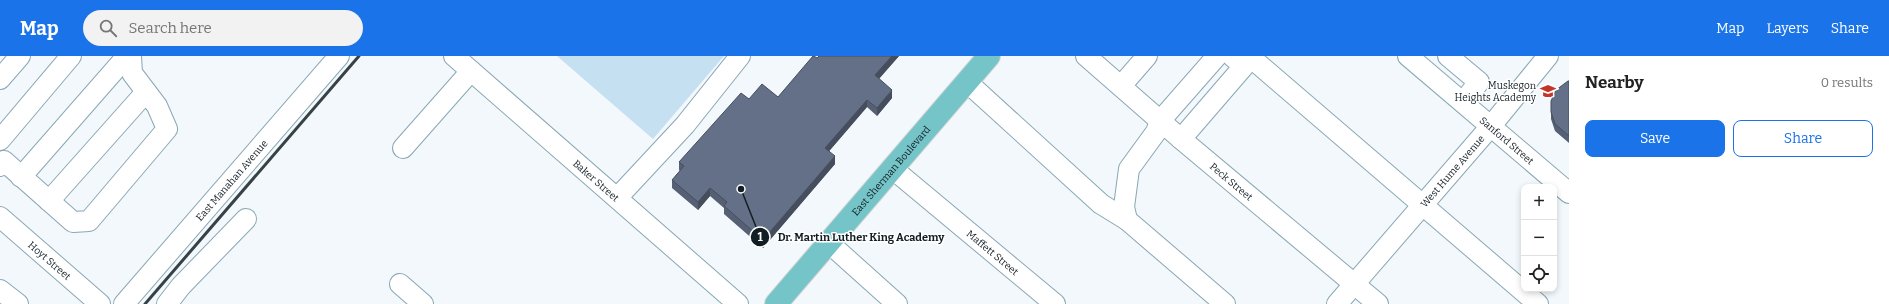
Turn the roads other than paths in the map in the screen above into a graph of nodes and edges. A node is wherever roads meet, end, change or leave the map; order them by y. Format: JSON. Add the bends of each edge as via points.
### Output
{"nodes":[{"id":1,"x":20,"y":56,"type":"edge"},
{"id":2,"x":71,"y":56,"type":"edge"},
{"id":3,"x":127,"y":56,"type":"edge"},
{"id":4,"x":131,"y":56,"type":"edge"},
{"id":5,"x":339,"y":56,"type":"edge"},
{"id":6,"x":454,"y":56,"type":"edge"},
{"id":7,"x":740,"y":56,"type":"edge"},
{"id":8,"x":989,"y":56,"type":"edge"},
{"id":9,"x":1086,"y":56,"type":"edge"},
{"id":10,"x":1147,"y":56,"type":"edge"},
{"id":11,"x":1217,"y":56,"type":"edge"},
{"id":12,"x":1232,"y":56,"type":"edge"},
{"id":13,"x":1249,"y":56,"type":"edge"},
{"id":14,"x":1408,"y":56,"type":"edge"},
{"id":15,"x":1448,"y":56,"type":"edge"},
{"id":16,"x":1548,"y":56,"type":"edge"},
{"id":17,"x":474,"y":65,"type":"edge"},
{"id":18,"x":0,"y":79,"type":"edge"},
{"id":19,"x":967,"y":82,"type":"junction"},
{"id":20,"x":1121,"y":86,"type":"junction"},
{"id":21,"x":146,"y":92,"type":"junction"},
{"id":22,"x":1463,"y":102,"type":"junction"},
{"id":23,"x":1160,"y":121,"type":"junction"},
{"id":24,"x":1491,"y":126,"type":"junction"},
{"id":25,"x":1181,"y":139,"type":"junction"},
{"id":26,"x":0,"y":140,"type":"edge"},
{"id":27,"x":403,"y":148,"type":"dead end"},
{"id":28,"x":1,"y":161,"type":"edge"},
{"id":29,"x":894,"y":169,"type":"junction"},
{"id":30,"x":21,"y":177,"type":"junction"},
{"id":31,"x":1569,"y":193,"type":"edge"},
{"id":32,"x":617,"y":198,"type":"junction"},
{"id":33,"x":49,"y":201,"type":"junction"},
{"id":34,"x":1422,"y":205,"type":"junction"},
{"id":35,"x":0,"y":217,"type":"edge"},
{"id":36,"x":246,"y":219,"type":"dead end"},
{"id":37,"x":1127,"y":220,"type":"junction"},
{"id":38,"x":829,"y":243,"type":"junction"},
{"id":39,"x":400,"y":284,"type":"dead end"},
{"id":40,"x":1355,"y":284,"type":"junction"},
{"id":41,"x":0,"y":290,"type":"edge"},
{"id":42,"x":18,"y":304,"type":"edge"},
{"id":43,"x":100,"y":304,"type":"edge"},
{"id":44,"x":124,"y":304,"type":"edge"},
{"id":45,"x":167,"y":304,"type":"edge"},
{"id":46,"x":423,"y":304,"type":"edge"},
{"id":47,"x":738,"y":304,"type":"edge"},
{"id":48,"x":776,"y":304,"type":"edge"},
{"id":49,"x":897,"y":304,"type":"edge"},
{"id":50,"x":1055,"y":304,"type":"edge"},
{"id":51,"x":1225,"y":304,"type":"edge"},
{"id":52,"x":1337,"y":304,"type":"edge"},
{"id":53,"x":1378,"y":304,"type":"edge"},
{"id":54,"x":1538,"y":304,"type":"edge"}],
"edges":[{"from":1,"to":18,"type":"street"},
{"from":2,"to":26,"type":"street"},
{"from":3,"to":30,"type":"street"},
{"from":4,"to":21,"type":"street","via":[[132,73]]},
{"from":5,"to":44,"type":"street","name":"East Manahan Avenue"},
{"from":6,"to":17,"type":"street","name":"Baker Street"},
{"from":7,"to":32,"type":"street","via":[[685,125]]},
{"from":8,"to":19,"type":"main road","name":"East Sherman Boulevard"},
{"from":9,"to":20,"type":"street","name":"Peck Street"},
{"from":10,"to":20,"type":"street"},
{"from":11,"to":23,"type":"street"},
{"from":12,"to":25,"type":"street","via":[[1244,66]]},
{"from":13,"to":34,"type":"street"},
{"from":14,"to":22,"type":"street","name":"Sanford Street"},
{"from":15,"to":22,"type":"street","via":[[1479,82]]},
{"from":16,"to":24,"type":"street","name":"West Hume Avenue"},
{"from":17,"to":27,"type":"street"},
{"from":17,"to":32,"type":"street","name":"Baker Street"},
{"from":19,"to":29,"type":"main road","name":"East Sherman Boulevard"},
{"from":19,"to":37,"type":"street","via":[[1101,204]]},
{"from":20,"to":23,"type":"street","name":"Peck Street"},
{"from":21,"to":33,"type":"street"},
{"from":21,"to":33,"type":"street","via":[[157,106],[167,129],[89,221],[73,222]]},
{"from":22,"to":24,"type":"street","name":"Sanford Street"},
{"from":23,"to":25,"type":"street","name":"Peck Street"},
{"from":23,"to":37,"type":"street","via":[[1156,132],[1129,169],[1124,207]]},
{"from":24,"to":31,"type":"street","name":"Sanford Street"},
{"from":24,"to":34,"type":"street","name":"West Hume Avenue"},
{"from":25,"to":40,"type":"street","name":"Peck Street"},
{"from":28,"to":30,"type":"street"},
{"from":29,"to":38,"type":"main road","name":"East Sherman Boulevard"},
{"from":29,"to":50,"type":"street","name":"Maffett Street"},
{"from":30,"to":33,"type":"street"},
{"from":32,"to":47,"type":"street","name":"Baker Street"},
{"from":34,"to":40,"type":"street","name":"West Hume Avenue"},
{"from":34,"to":54,"type":"street"},
{"from":35,"to":43,"type":"street","name":"Hoyt Street"},
{"from":36,"to":45,"type":"street"},
{"from":37,"to":51,"type":"street"},
{"from":38,"to":48,"type":"main road","name":"East Sherman Boulevard"},
{"from":38,"to":49,"type":"street"},
{"from":39,"to":46,"type":"street"},
{"from":40,"to":52,"type":"street","name":"West Hume Avenue"},
{"from":40,"to":53,"type":"street","name":"Peck Street"},
{"from":41,"to":42,"type":"street"}]}
